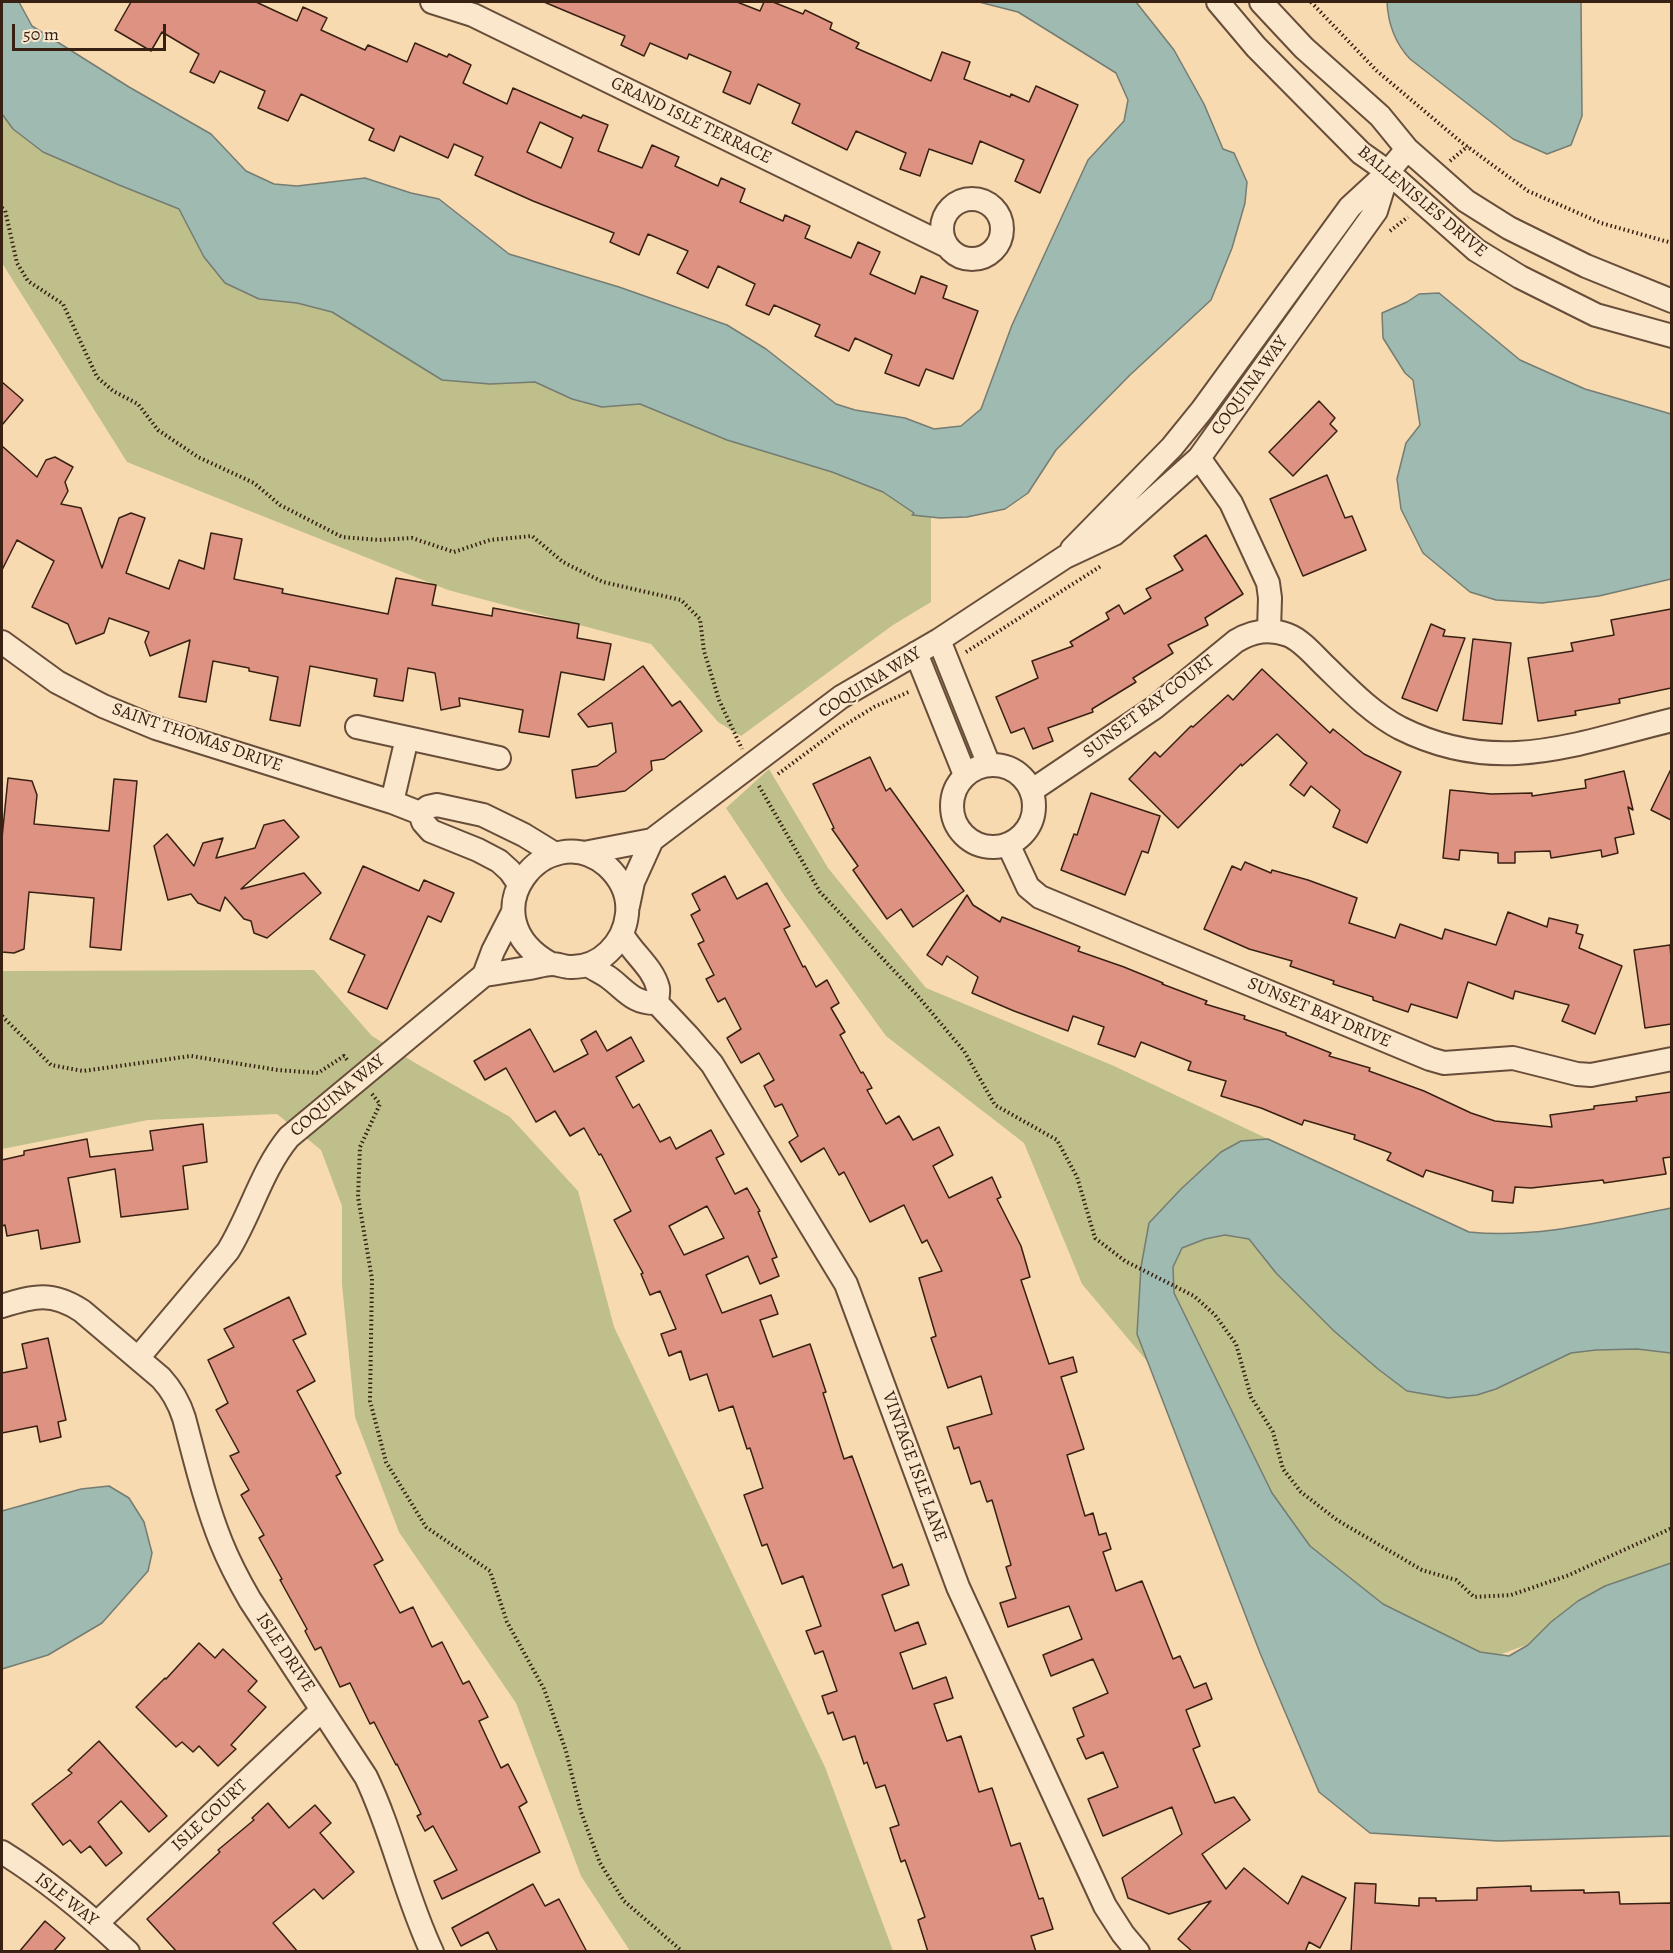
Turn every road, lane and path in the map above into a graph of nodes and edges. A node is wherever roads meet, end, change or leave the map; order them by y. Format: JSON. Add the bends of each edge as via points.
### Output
{"nodes":[{"id":1,"x":432,"y":2,"type":"edge"},
{"id":2,"x":1218,"y":2,"type":"edge"},
{"id":3,"x":1261,"y":2,"type":"edge"},
{"id":4,"x":1311,"y":2,"type":"edge"},
{"id":5,"x":1467,"y":146,"type":"junction"},
{"id":6,"x":1407,"y":149,"type":"junction"},
{"id":7,"x":1450,"y":162,"type":"dead end"},
{"id":8,"x":1388,"y":172,"type":"junction"},
{"id":9,"x":2,"y":208,"type":"edge"},
{"id":10,"x":1671,"y":243,"type":"edge"},
{"id":11,"x":948,"y":246,"type":"dead end"},
{"id":12,"x":1671,"y":301,"type":"edge"},
{"id":13,"x":1671,"y":336,"type":"edge"},
{"id":14,"x":1199,"y":458,"type":"junction"},
{"id":15,"x":1065,"y":557,"type":"junction"},
{"id":16,"x":1269,"y":630,"type":"junction"},
{"id":17,"x":939,"y":640,"type":"junction"},
{"id":18,"x":5,"y":653,"type":"edge"},
{"id":19,"x":916,"y":653,"type":"junction"},
{"id":20,"x":917,"y":686,"type":"dead end"},
{"id":21,"x":1671,"y":720,"type":"edge"},
{"id":22,"x":357,"y":727,"type":"dead end"},
{"id":23,"x":407,"y":738,"type":"junction"},
{"id":24,"x":499,"y":758,"type":"dead end"},
{"id":25,"x":989,"y":765,"type":"junction"},
{"id":26,"x":750,"y":766,"type":"junction"},
{"id":27,"x":965,"y":775,"type":"junction"},
{"id":28,"x":776,"y":776,"type":"dead end"},
{"id":29,"x":768,"y":781,"type":"dead end"},
{"id":30,"x":760,"y":787,"type":"junction"},
{"id":31,"x":1031,"y":791,"type":"junction"},
{"id":32,"x":392,"y":802,"type":"junction"},
{"id":33,"x":459,"y":810,"type":"junction"},
{"id":34,"x":420,"y":813,"type":"junction"},
{"id":35,"x":452,"y":838,"type":"junction"},
{"id":36,"x":652,"y":840,"type":"junction"},
{"id":37,"x":1008,"y":844,"type":"junction"},
{"id":38,"x":584,"y":853,"type":"junction"},
{"id":39,"x":555,"y":854,"type":"junction"},
{"id":40,"x":519,"y":884,"type":"junction"},
{"id":41,"x":628,"y":908,"type":"junction"},
{"id":42,"x":513,"y":912,"type":"junction"},
{"id":43,"x":622,"y":934,"type":"junction"},
{"id":44,"x":551,"y":964,"type":"junction"},
{"id":45,"x":588,"y":965,"type":"junction"},
{"id":46,"x":484,"y":975,"type":"junction"},
{"id":47,"x":657,"y":1003,"type":"junction"},
{"id":48,"x":2,"y":1016,"type":"edge"},
{"id":49,"x":1671,"y":1059,"type":"edge"},
{"id":50,"x":360,"y":1078,"type":"junction"},
{"id":51,"x":2,"y":1306,"type":"edge"},
{"id":52,"x":138,"y":1358,"type":"junction"},
{"id":53,"x":1671,"y":1528,"type":"edge"},
{"id":54,"x":322,"y":1710,"type":"junction"},
{"id":55,"x":2,"y":1852,"type":"edge"},
{"id":56,"x":97,"y":1923,"type":"junction"},
{"id":57,"x":128,"y":1952,"type":"edge"},
{"id":58,"x":432,"y":1952,"type":"edge"},
{"id":59,"x":683,"y":1952,"type":"edge"},
{"id":60,"x":1138,"y":1952,"type":"edge"}],
"edges":[{"from":1,"to":11,"type":"street","name":"GRAND ISLE TERRACE","via":[[473,15]]},
{"from":2,"to":8,"type":"street","name":"BALLENISLES DRIVE","via":[[1309,101],[1361,153]]},
{"from":3,"to":6,"type":"street","name":"BALLENISLES DRIVE","via":[[1304,48],[1380,116]]},
{"from":4,"to":5,"type":"path","via":[[1377,71]]},
{"from":5,"to":7,"type":"path"},
{"from":5,"to":10,"type":"path","via":[[1528,190],[1601,223]]},
{"from":6,"to":8,"type":"street","name":"COQUINA WAY"},
{"from":6,"to":12,"type":"street","name":"BALLENISLES DRIVE","via":[[1466,201],[1509,228],[1586,266]]},
{"from":8,"to":13,"type":"street","name":"BALLENISLES DRIVE","via":[[1476,250],[1520,277],[1596,315]]},
{"from":8,"to":14,"type":"street","name":"COQUINA WAY","via":[[1376,211]]},
{"from":8,"to":15,"type":"street","name":"COQUINA WAY","via":[[1350,207],[1172,447]]},
{"from":9,"to":26,"type":"path","via":[[17,263],[28,281],[63,304],[97,377],[138,404],[158,430],[198,457],[254,483],[280,504],[342,537],[412,538],[454,552],[490,540],[532,536],[563,562],[603,582],[681,600],[700,619],[704,651],[719,700]]},
{"from":14,"to":15,"type":"street","name":"COQUINA WAY","via":[[1114,534]]},
{"from":14,"to":16,"type":"street","via":[[1231,503],[1268,584]]},
{"from":15,"to":17,"type":"street","name":"COQUINA WAY"},
{"from":16,"to":21,"type":"street","via":[[1290,635],[1302,644],[1358,698],[1398,727],[1460,750],[1493,754],[1550,750]]},
{"from":16,"to":31,"type":"street","name":"SUNSET BAY COURT","via":[[1249,633],[1236,641],[1154,708]]},
{"from":17,"to":19,"type":"street","name":"COQUINA WAY"},
{"from":17,"to":25,"type":"street"},
{"from":18,"to":32,"type":"street","name":"SAINT THOMAS DRIVE","via":[[94,702],[156,728]]},
{"from":19,"to":26,"type":"street","name":"COQUINA WAY","via":[[842,697]]},
{"from":19,"to":27,"type":"street"},
{"from":20,"to":28,"type":"path","via":[[874,706]]},
{"from":22,"to":23,"type":"street"},
{"from":23,"to":24,"type":"street"},
{"from":23,"to":32,"type":"street"},
{"from":25,"to":27,"type":"street"},
{"from":25,"to":31,"type":"street","via":[[1015,771]]},
{"from":26,"to":30,"type":"path"},
{"from":26,"to":36,"type":"street","name":"COQUINA WAY"},
{"from":27,"to":37,"type":"street","via":[[952,798],[955,824],[974,843],[988,847]]},
{"from":29,"to":30,"type":"path"},
{"from":30,"to":53,"type":"path","via":[[820,892],[964,1051],[994,1105],[1057,1140],[1077,1177],[1095,1238],[1125,1261],[1194,1296],[1215,1315],[1236,1344],[1251,1396],[1273,1432],[1283,1469],[1301,1492],[1337,1520],[1422,1570],[1456,1580],[1474,1597],[1511,1595],[1569,1575]]},
{"from":31,"to":37,"type":"street","via":[[1032,819],[1025,832]]},
{"from":32,"to":34,"type":"street","name":"SAINT THOMAS DRIVE"},
{"from":33,"to":34,"type":"street","via":[[437,805]]},
{"from":33,"to":35,"type":"street"},
{"from":33,"to":39,"type":"street","via":[[483,815]]},
{"from":34,"to":35,"type":"street","name":"SAINT THOMAS DRIVE","via":[[431,831]]},
{"from":35,"to":40,"type":"street","name":"SAINT THOMAS DRIVE","via":[[499,861]]},
{"from":36,"to":38,"type":"street","name":"COQUINA WAY"},
{"from":36,"to":41,"type":"street","name":"COQUINA WAY","via":[[633,882]]},
{"from":37,"to":49,"type":"street","name":"SUNSET BAY DRIVE","via":[[1028,887],[1040,897],[1430,1059],[1444,1063],[1513,1059],[1591,1075]]},
{"from":38,"to":39,"type":"street"},
{"from":38,"to":41,"type":"street","via":[[615,873]]},
{"from":39,"to":40,"type":"street","via":[[540,861]]},
{"from":40,"to":42,"type":"street"},
{"from":41,"to":43,"type":"street"},
{"from":42,"to":44,"type":"street","via":[[524,944]]},
{"from":42,"to":46,"type":"street","name":"COQUINA WAY"},
{"from":43,"to":45,"type":"street","via":[[614,948]]},
{"from":43,"to":47,"type":"street","via":[[659,989]]},
{"from":44,"to":45,"type":"street"},
{"from":44,"to":46,"type":"street"},
{"from":45,"to":47,"type":"street","via":[[630,997]]},
{"from":46,"to":50,"type":"street","name":"COQUINA WAY"},
{"from":47,"to":60,"type":"street","name":"VINTAGE ISLE LANE","via":[[712,1064],[846,1284],[958,1587],[1105,1906]]},
{"from":48,"to":50,"type":"path","via":[[51,1065],[83,1071],[191,1056],[318,1073],[344,1056]]},
{"from":50,"to":52,"type":"street","name":"COQUINA WAY","via":[[278,1150],[228,1251]]},
{"from":50,"to":59,"type":"path","via":[[380,1104],[360,1147],[358,1197],[372,1279],[370,1401],[386,1462],[426,1527],[490,1571],[507,1622],[544,1689],[600,1863],[624,1901]]},
{"from":51,"to":52,"type":"street","name":"ISLE DRIVE","via":[[40,1296],[70,1303]]},
{"from":52,"to":54,"type":"street","name":"ISLE DRIVE","via":[[161,1378],[179,1403],[210,1511],[234,1571]]},
{"from":54,"to":56,"type":"street","name":"ISLE COURT"},
{"from":54,"to":58,"type":"street","name":"ISLE DRIVE","via":[[366,1777],[380,1807]]},
{"from":55,"to":56,"type":"street","name":"ISLE WAY"},
{"from":56,"to":57,"type":"street","name":"ISLE WAY"}]}
